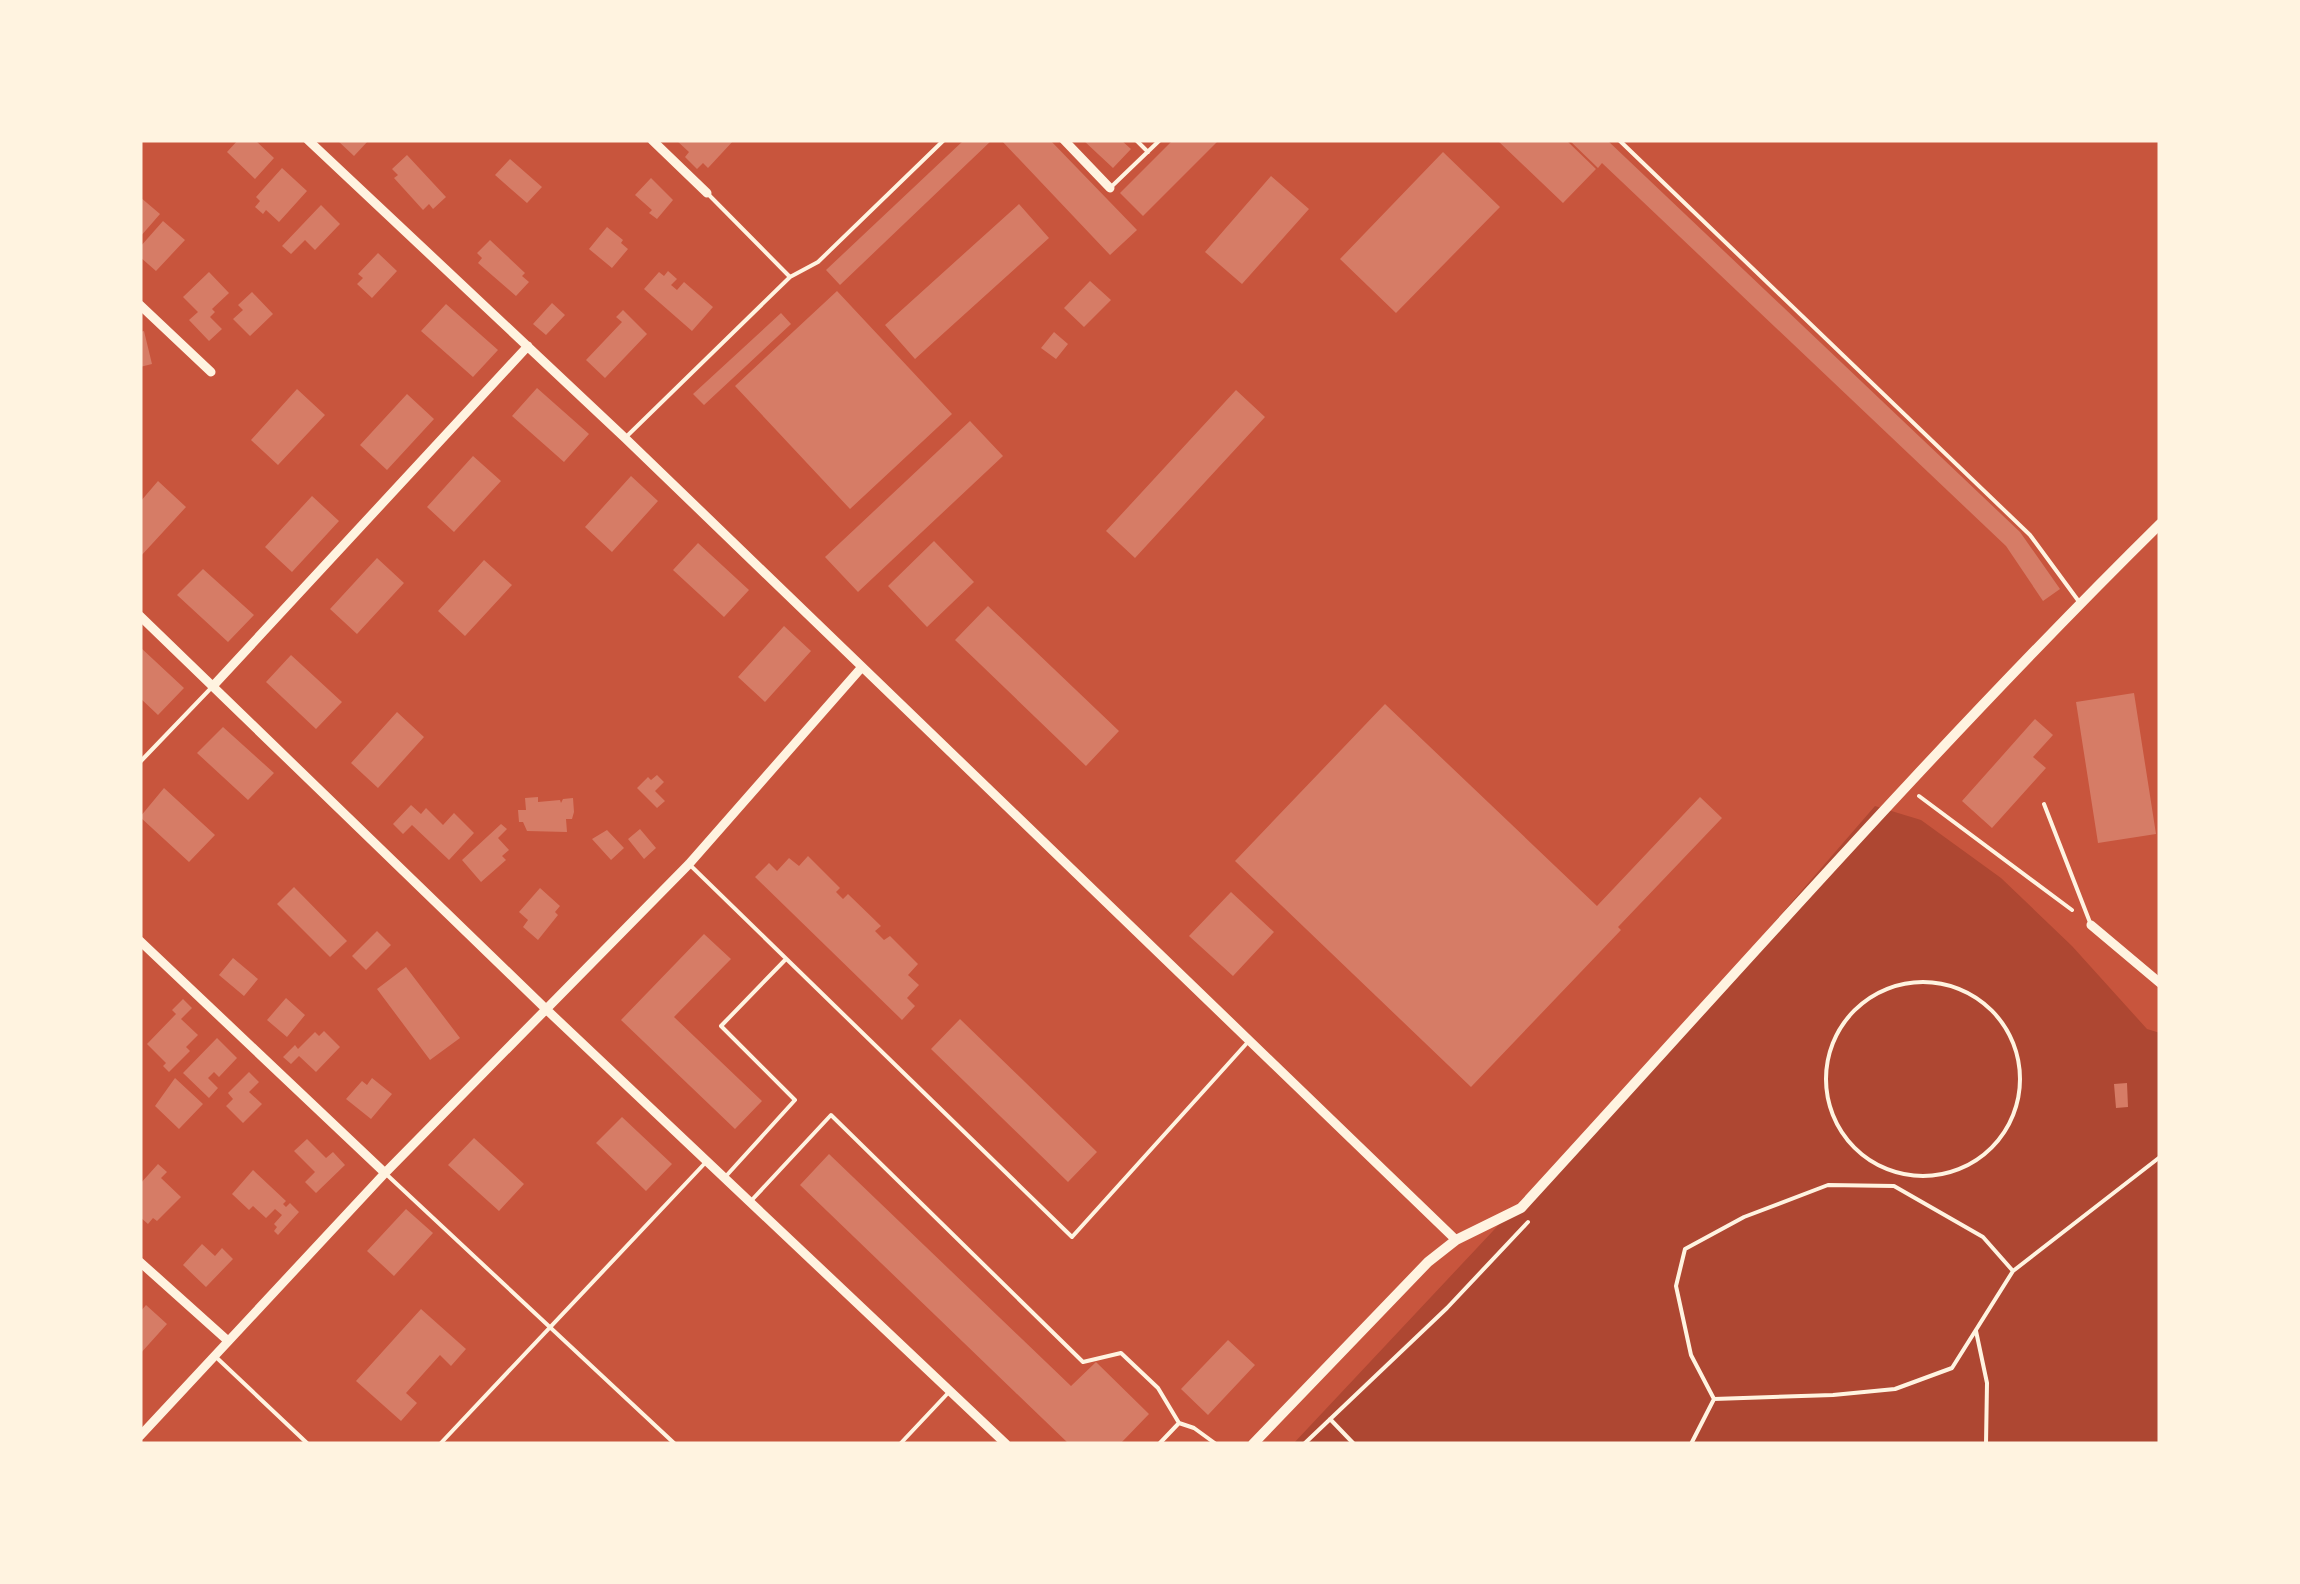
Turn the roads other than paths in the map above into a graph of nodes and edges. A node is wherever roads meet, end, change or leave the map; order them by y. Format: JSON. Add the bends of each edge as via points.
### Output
{"nodes":[{"id":1,"x":308,"y":140,"type":"edge"},
{"id":2,"x":652,"y":140,"type":"edge"},
{"id":3,"x":944,"y":140,"type":"edge"},
{"id":4,"x":1064,"y":140,"type":"edge"},
{"id":5,"x":1136,"y":140,"type":"edge"},
{"id":6,"x":1160,"y":140,"type":"edge"},
{"id":7,"x":1619,"y":140,"type":"edge"},
{"id":8,"x":1148,"y":152,"type":"junction"},
{"id":9,"x":1110,"y":188,"type":"joint"},
{"id":10,"x":707,"y":193,"type":"joint"},
{"id":11,"x":790,"y":278,"type":"junction"},
{"id":12,"x":140,"y":305,"type":"edge"},
{"id":13,"x":528,"y":346,"type":"junction"},
{"id":14,"x":211,"y":372,"type":"dead end"},
{"id":15,"x":625,"y":438,"type":"junction"},
{"id":16,"x":2160,"y":524,"type":"edge"},
{"id":17,"x":2080,"y":603,"type":"junction"},
{"id":18,"x":140,"y":616,"type":"edge"},
{"id":19,"x":862,"y":667,"type":"junction"},
{"id":20,"x":213,"y":686,"type":"junction"},
{"id":21,"x":140,"y":762,"type":"edge"},
{"id":22,"x":2044,"y":804,"type":"dead end"},
{"id":23,"x":689,"y":864,"type":"junction"},
{"id":24,"x":2091,"y":925,"type":"joint"},
{"id":25,"x":140,"y":941,"type":"edge"},
{"id":26,"x":786,"y":959,"type":"junction"},
{"id":27,"x":2160,"y":983,"type":"edge"},
{"id":28,"x":548,"y":1011,"type":"junction"},
{"id":29,"x":1250,"y":1040,"type":"junction"},
{"id":30,"x":706,"y":1162,"type":"junction"},
{"id":31,"x":385,"y":1173,"type":"junction"},
{"id":32,"x":724,"y":1178,"type":"junction"},
{"id":33,"x":750,"y":1202,"type":"junction"},
{"id":34,"x":1456,"y":1240,"type":"junction"},
{"id":35,"x":140,"y":1262,"type":"edge"},
{"id":36,"x":552,"y":1328,"type":"junction"},
{"id":37,"x":227,"y":1340,"type":"junction"},
{"id":38,"x":214,"y":1355,"type":"junction"},
{"id":39,"x":949,"y":1392,"type":"junction"},
{"id":40,"x":1179,"y":1423,"type":"junction"},
{"id":41,"x":140,"y":1436,"type":"edge"},
{"id":42,"x":308,"y":1444,"type":"edge"},
{"id":43,"x":440,"y":1444,"type":"edge"},
{"id":44,"x":675,"y":1444,"type":"edge"},
{"id":45,"x":900,"y":1444,"type":"edge"},
{"id":46,"x":1006,"y":1444,"type":"edge"},
{"id":47,"x":1159,"y":1444,"type":"edge"},
{"id":48,"x":1216,"y":1444,"type":"edge"},
{"id":49,"x":1253,"y":1444,"type":"edge"}],
"edges":[{"from":1,"to":13,"type":"street"},
{"from":2,"to":10,"type":"street"},
{"from":3,"to":11,"type":"lane","via":[[818,262]]},
{"from":4,"to":9,"type":"street"},
{"from":5,"to":8,"type":"lane"},
{"from":6,"to":8,"type":"lane"},
{"from":7,"to":17,"type":"lane","via":[[2030,535]]},
{"from":8,"to":9,"type":"lane"},
{"from":10,"to":11,"type":"lane"},
{"from":11,"to":15,"type":"lane"},
{"from":12,"to":14,"type":"street"},
{"from":13,"to":15,"type":"street"},
{"from":13,"to":20,"type":"street"},
{"from":15,"to":19,"type":"street"},
{"from":16,"to":17,"type":"street"},
{"from":17,"to":34,"type":"street","via":[[1522,1208]]},
{"from":18,"to":20,"type":"street"},
{"from":19,"to":23,"type":"street"},
{"from":19,"to":29,"type":"street"},
{"from":20,"to":21,"type":"lane"},
{"from":20,"to":28,"type":"street"},
{"from":22,"to":24,"type":"lane"},
{"from":23,"to":26,"type":"lane"},
{"from":23,"to":28,"type":"street"},
{"from":24,"to":27,"type":"street"},
{"from":25,"to":31,"type":"street"},
{"from":26,"to":29,"type":"lane","via":[[1072,1237]]},
{"from":26,"to":32,"type":"lane","via":[[722,1026],[796,1100]]},
{"from":28,"to":30,"type":"street"},
{"from":28,"to":31,"type":"street"},
{"from":29,"to":34,"type":"street"},
{"from":30,"to":32,"type":"street"},
{"from":30,"to":36,"type":"lane"},
{"from":31,"to":36,"type":"lane"},
{"from":31,"to":37,"type":"street"},
{"from":32,"to":33,"type":"street"},
{"from":33,"to":39,"type":"street"},
{"from":33,"to":40,"type":"lane","via":[[831,1115],[1083,1362],[1121,1354],[1158,1388]]},
{"from":34,"to":49,"type":"street"},
{"from":35,"to":37,"type":"street"},
{"from":36,"to":43,"type":"lane"},
{"from":36,"to":44,"type":"lane"},
{"from":37,"to":38,"type":"street"},
{"from":38,"to":41,"type":"street"},
{"from":38,"to":42,"type":"lane"},
{"from":39,"to":45,"type":"lane"},
{"from":39,"to":46,"type":"street"},
{"from":40,"to":47,"type":"lane"},
{"from":40,"to":48,"type":"lane"}]}
